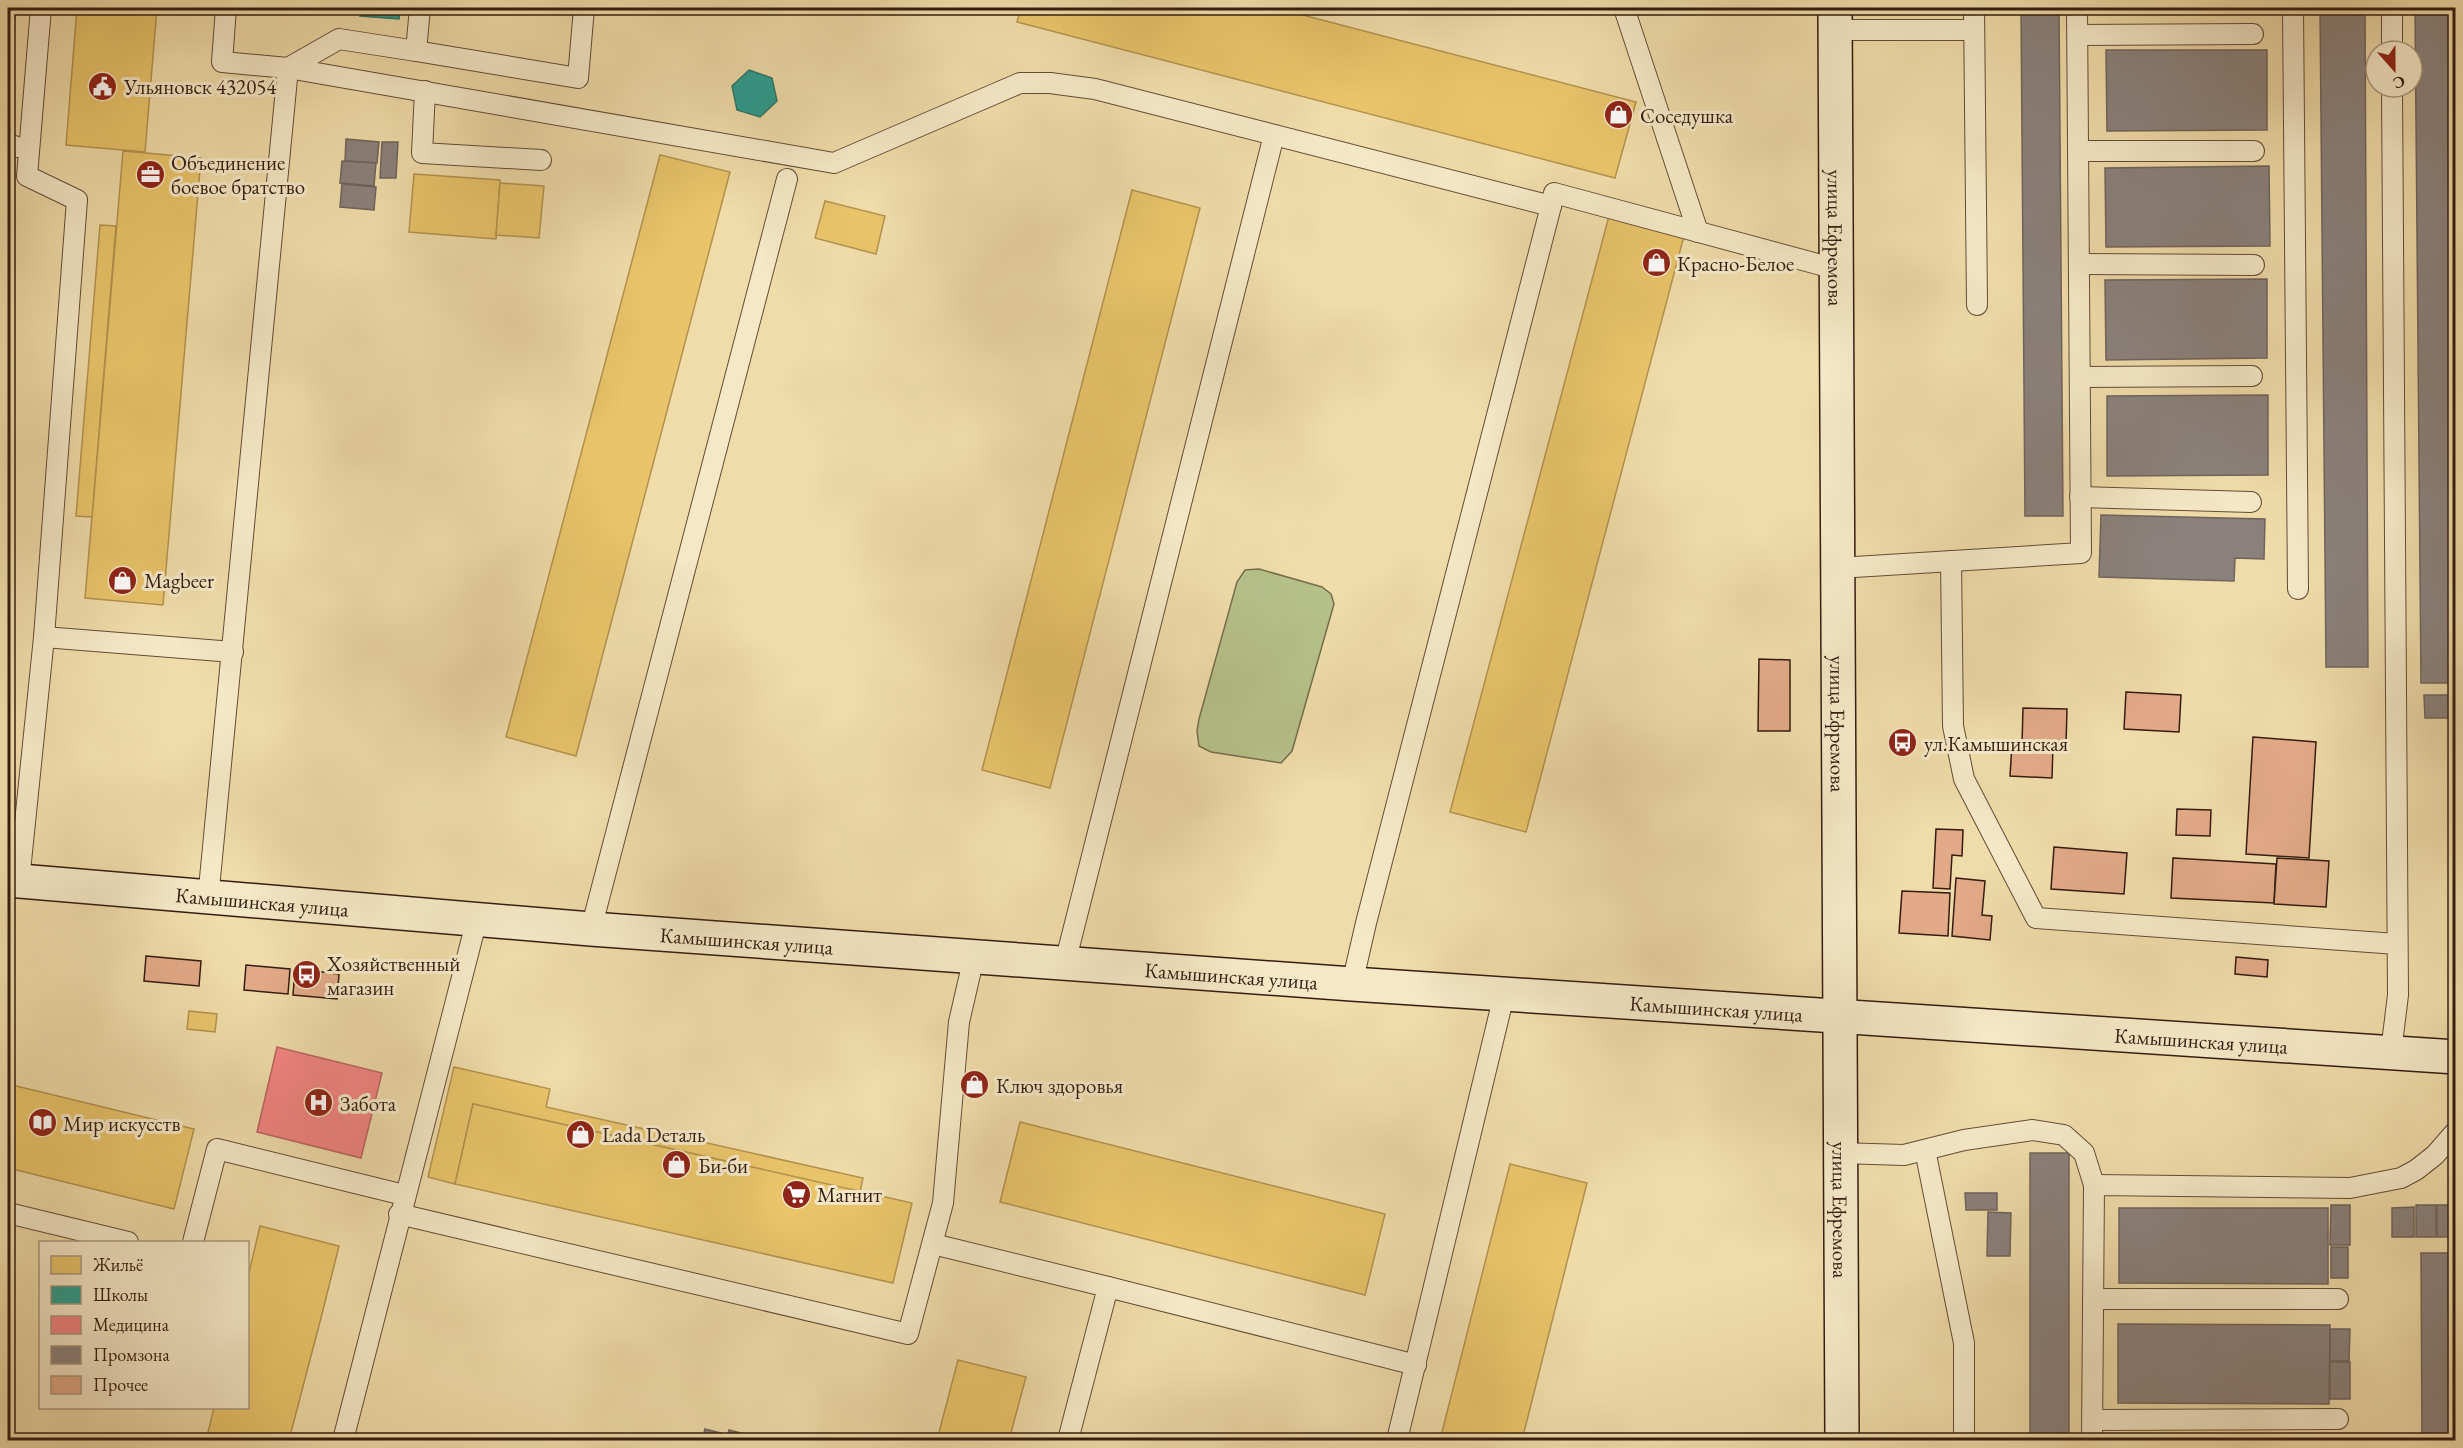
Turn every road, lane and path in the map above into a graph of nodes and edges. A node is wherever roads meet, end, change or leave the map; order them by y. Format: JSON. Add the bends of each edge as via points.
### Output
{"nodes":[{"id":1,"x":41,"y":8,"type":"edge"},
{"id":2,"x":226,"y":8,"type":"edge"},
{"id":3,"x":420,"y":8,"type":"edge"},
{"id":4,"x":584,"y":8,"type":"edge"},
{"id":5,"x":1624,"y":8,"type":"edge"},
{"id":6,"x":1974,"y":8,"type":"edge"},
{"id":7,"x":2077,"y":8,"type":"edge"},
{"id":8,"x":2293,"y":8,"type":"edge"},
{"id":9,"x":2392,"y":8,"type":"edge"},
{"id":10,"x":1835,"y":19,"type":"edge"},
{"id":11,"x":1974,"y":30,"type":"junction"},
{"id":12,"x":2253,"y":34,"type":"dead end"},
{"id":13,"x":2078,"y":35,"type":"junction"},
{"id":14,"x":2392,"y":39,"type":"edge"},
{"id":15,"x":416,"y":51,"type":"junction"},
{"id":16,"x":288,"y":68,"type":"junction"},
{"id":17,"x":425,"y":91,"type":"junction"},
{"id":18,"x":2392,"y":99,"type":"edge"},
{"id":19,"x":1274,"y":135,"type":"junction"},
{"id":20,"x":2078,"y":151,"type":"junction"},
{"id":21,"x":2254,"y":151,"type":"dead end"},
{"id":22,"x":541,"y":160,"type":"dead end"},
{"id":23,"x":787,"y":179,"type":"dead end"},
{"id":24,"x":1551,"y":206,"type":"junction"},
{"id":25,"x":1698,"y":231,"type":"junction"},
{"id":26,"x":2079,"y":264,"type":"junction"},
{"id":27,"x":2254,"y":266,"type":"dead end"},
{"id":28,"x":1836,"y":269,"type":"junction"},
{"id":29,"x":1977,"y":305,"type":"dead end"},
{"id":30,"x":2252,"y":376,"type":"dead end"},
{"id":31,"x":2080,"y":377,"type":"junction"},
{"id":32,"x":2080,"y":497,"type":"junction"},
{"id":33,"x":2251,"y":502,"type":"dead end"},
{"id":34,"x":1951,"y":561,"type":"junction"},
{"id":35,"x":1838,"y":568,"type":"junction"},
{"id":36,"x":2298,"y":590,"type":"dead end"},
{"id":37,"x":44,"y":637,"type":"junction"},
{"id":38,"x":233,"y":652,"type":"junction"},
{"id":39,"x":13,"y":880,"type":"edge"},
{"id":40,"x":208,"y":898,"type":"junction"},
{"id":41,"x":477,"y":919,"type":"junction"},
{"id":42,"x":591,"y":929,"type":"junction"},
{"id":43,"x":2397,"y":944,"type":"junction"},
{"id":44,"x":974,"y":957,"type":"junction"},
{"id":45,"x":1065,"y":963,"type":"junction"},
{"id":46,"x":1352,"y":984,"type":"junction"},
{"id":47,"x":1504,"y":995,"type":"junction"},
{"id":48,"x":1839,"y":1017,"type":"junction"},
{"id":49,"x":2391,"y":1052,"type":"junction"},
{"id":50,"x":2456,"y":1057,"type":"edge"},
{"id":51,"x":2456,"y":1131,"type":"edge"},
{"id":52,"x":1925,"y":1150,"type":"junction"},
{"id":53,"x":1840,"y":1153,"type":"junction"},
{"id":54,"x":2094,"y":1185,"type":"junction"},
{"id":55,"x":402,"y":1205,"type":"junction"},
{"id":56,"x":8,"y":1213,"type":"edge"},
{"id":57,"x":124,"y":1241,"type":"edge"},
{"id":58,"x":193,"y":1241,"type":"edge"},
{"id":59,"x":933,"y":1244,"type":"junction"},
{"id":60,"x":1108,"y":1287,"type":"junction"},
{"id":61,"x":2093,"y":1299,"type":"junction"},
{"id":62,"x":2338,"y":1299,"type":"dead end"},
{"id":63,"x":1416,"y":1365,"type":"junction"},
{"id":64,"x":2338,"y":1419,"type":"dead end"},
{"id":65,"x":2092,"y":1420,"type":"junction"},
{"id":66,"x":343,"y":1440,"type":"edge"},
{"id":67,"x":1068,"y":1440,"type":"edge"},
{"id":68,"x":1397,"y":1440,"type":"edge"},
{"id":69,"x":1842,"y":1440,"type":"edge"},
{"id":70,"x":1964,"y":1440,"type":"edge"},
{"id":71,"x":2092,"y":1440,"type":"edge"}],
"edges":[{"from":1,"to":37,"type":"lane","via":[[27,176],[77,200]]},
{"from":2,"to":16,"type":"lane","via":[[222,62]]},
{"from":3,"to":15,"type":"lane"},
{"from":4,"to":15,"type":"lane","via":[[578,78]]},
{"from":5,"to":25,"type":"lane"},
{"from":6,"to":11,"type":"lane"},
{"from":7,"to":13,"type":"lane"},
{"from":8,"to":36,"type":"lane"},
{"from":9,"to":14,"type":"lane"},
{"from":10,"to":11,"type":"lane"},
{"from":10,"to":28,"type":"street","name":"улица Ефремова"},
{"from":11,"to":29,"type":"lane"},
{"from":12,"to":13,"type":"lane"},
{"from":13,"to":20,"type":"lane"},
{"from":15,"to":16,"type":"lane","via":[[339,39]]},
{"from":16,"to":17,"type":"lane"},
{"from":16,"to":38,"type":"lane"},
{"from":17,"to":19,"type":"lane","via":[[834,163],[1020,83],[1095,89]]},
{"from":17,"to":22,"type":"lane","via":[[422,153]]},
{"from":18,"to":43,"type":"lane"},
{"from":19,"to":24,"type":"lane"},
{"from":19,"to":45,"type":"lane"},
{"from":20,"to":21,"type":"lane"},
{"from":20,"to":26,"type":"lane"},
{"from":23,"to":42,"type":"lane"},
{"from":24,"to":25,"type":"lane","via":[[1554,193]]},
{"from":24,"to":46,"type":"lane"},
{"from":25,"to":28,"type":"lane"},
{"from":26,"to":27,"type":"lane"},
{"from":26,"to":31,"type":"lane"},
{"from":28,"to":35,"type":"street","name":"улица Ефремова"},
{"from":30,"to":31,"type":"lane"},
{"from":31,"to":32,"type":"lane"},
{"from":32,"to":33,"type":"lane"},
{"from":32,"to":34,"type":"lane","via":[[2081,553]]},
{"from":34,"to":35,"type":"lane"},
{"from":34,"to":43,"type":"lane","via":[[1953,726],[1964,779],[2036,918]]},
{"from":35,"to":48,"type":"street","name":"улица Ефремова"},
{"from":37,"to":38,"type":"lane"},
{"from":37,"to":39,"type":"lane"},
{"from":38,"to":40,"type":"lane"},
{"from":39,"to":40,"type":"street","name":"Камышинская улица"},
{"from":40,"to":41,"type":"street","name":"Камышинская улица"},
{"from":41,"to":42,"type":"street","name":"Камышинская улица"},
{"from":41,"to":55,"type":"lane"},
{"from":42,"to":44,"type":"street","name":"Камышинская улица"},
{"from":43,"to":49,"type":"lane","via":[[2398,995]]},
{"from":44,"to":45,"type":"street","name":"Камышинская улица"},
{"from":44,"to":59,"type":"lane","via":[[959,1022],[943,1203]]},
{"from":45,"to":46,"type":"street","name":"Камышинская улица"},
{"from":46,"to":47,"type":"street","name":"Камышинская улица"},
{"from":47,"to":48,"type":"street","name":"Камышинская улица"},
{"from":47,"to":63,"type":"lane"},
{"from":48,"to":49,"type":"street","name":"Камышинская улица"},
{"from":48,"to":53,"type":"street","name":"улица Ефремова"},
{"from":49,"to":50,"type":"street","name":"Камышинская улица"},
{"from":51,"to":54,"type":"lane","via":[[2435,1155],[2401,1178],[2350,1188]]},
{"from":52,"to":53,"type":"lane","via":[[1904,1155]]},
{"from":52,"to":54,"type":"lane","via":[[2010,1132],[2033,1130],[2064,1135],[2084,1153]]},
{"from":52,"to":70,"type":"lane","via":[[1964,1343]]},
{"from":53,"to":69,"type":"street","name":"улица Ефремова"},
{"from":54,"to":61,"type":"lane"},
{"from":55,"to":58,"type":"lane","via":[[217,1149]]},
{"from":55,"to":59,"type":"lane","via":[[908,1334]]},
{"from":55,"to":66,"type":"lane"},
{"from":56,"to":57,"type":"lane"},
{"from":59,"to":60,"type":"lane"},
{"from":60,"to":63,"type":"lane"},
{"from":60,"to":67,"type":"lane"},
{"from":61,"to":62,"type":"lane"},
{"from":61,"to":65,"type":"lane"},
{"from":63,"to":68,"type":"lane"},
{"from":64,"to":65,"type":"lane"},
{"from":65,"to":71,"type":"lane"}]}
